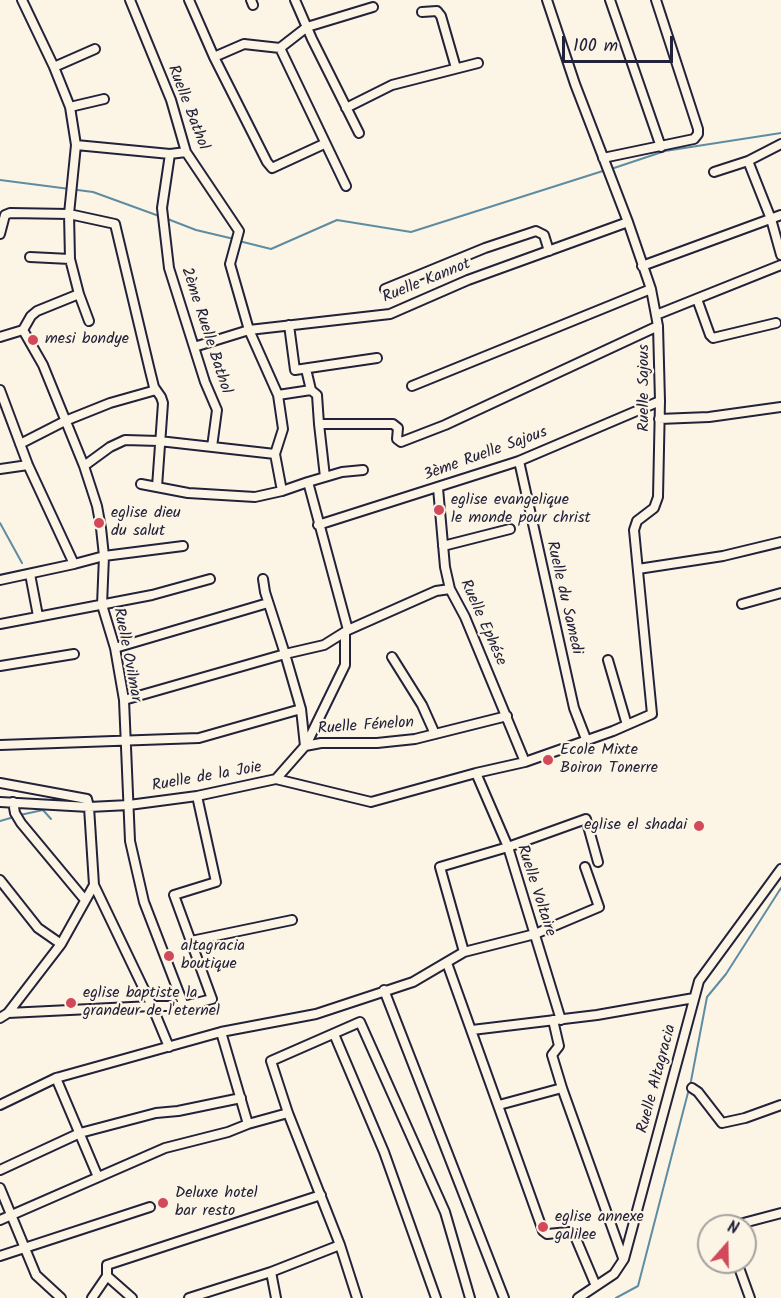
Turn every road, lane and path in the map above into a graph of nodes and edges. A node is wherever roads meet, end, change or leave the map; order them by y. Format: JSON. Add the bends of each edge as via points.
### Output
{"nodes":[{"id":1,"x":22,"y":0,"type":"edge"},
{"id":2,"x":130,"y":0,"type":"edge"},
{"id":3,"x":189,"y":0,"type":"edge"},
{"id":4,"x":296,"y":0,"type":"edge"},
{"id":5,"x":547,"y":0,"type":"edge"},
{"id":6,"x":609,"y":0,"type":"edge"},
{"id":7,"x":656,"y":0,"type":"edge"},
{"id":8,"x":373,"y":7,"type":"dead end"},
{"id":9,"x":422,"y":12,"type":"dead end"},
{"id":10,"x":307,"y":27,"type":"junction"},
{"id":11,"x":280,"y":48,"type":"junction"},
{"id":12,"x":95,"y":49,"type":"dead end"},
{"id":13,"x":214,"y":57,"type":"junction"},
{"id":14,"x":478,"y":63,"type":"dead end"},
{"id":15,"x":54,"y":67,"type":"junction"},
{"id":16,"x":456,"y":68,"type":"junction"},
{"id":17,"x":104,"y":99,"type":"dead end"},
{"id":18,"x":70,"y":108,"type":"junction"},
{"id":19,"x":346,"y":108,"type":"junction"},
{"id":20,"x":359,"y":133,"type":"dead end"},
{"id":21,"x":324,"y":144,"type":"junction"},
{"id":22,"x":781,"y":144,"type":"edge"},
{"id":23,"x":76,"y":145,"type":"junction"},
{"id":24,"x":661,"y":147,"type":"junction"},
{"id":25,"x":186,"y":152,"type":"junction"},
{"id":26,"x":170,"y":154,"type":"junction"},
{"id":27,"x":603,"y":158,"type":"junction"},
{"id":28,"x":748,"y":161,"type":"junction"},
{"id":29,"x":714,"y":172,"type":"dead end"},
{"id":30,"x":346,"y":186,"type":"dead end"},
{"id":31,"x":69,"y":214,"type":"junction"},
{"id":32,"x":781,"y":215,"type":"edge"},
{"id":33,"x":771,"y":219,"type":"junction"},
{"id":34,"x":628,"y":222,"type":"junction"},
{"id":35,"x":0,"y":234,"type":"edge"},
{"id":36,"x":549,"y":250,"type":"junction"},
{"id":37,"x":781,"y":255,"type":"edge"},
{"id":38,"x":30,"y":257,"type":"dead end"},
{"id":39,"x":70,"y":260,"type":"junction"},
{"id":40,"x":642,"y":266,"type":"junction"},
{"id":41,"x":781,"y":266,"type":"edge"},
{"id":42,"x":385,"y":289,"type":"dead end"},
{"id":43,"x":651,"y":289,"type":"junction"},
{"id":44,"x":79,"y":294,"type":"junction"},
{"id":45,"x":697,"y":298,"type":"junction"},
{"id":46,"x":656,"y":315,"type":"junction"},
{"id":47,"x":89,"y":321,"type":"dead end"},
{"id":48,"x":776,"y":323,"type":"dead end"},
{"id":49,"x":289,"y":325,"type":"junction"},
{"id":50,"x":658,"y":326,"type":"junction"},
{"id":51,"x":23,"y":330,"type":"junction"},
{"id":52,"x":249,"y":330,"type":"junction"},
{"id":53,"x":0,"y":337,"type":"edge"},
{"id":54,"x":194,"y":347,"type":"junction"},
{"id":55,"x":377,"y":358,"type":"dead end"},
{"id":56,"x":306,"y":369,"type":"junction"},
{"id":57,"x":412,"y":386,"type":"dead end"},
{"id":58,"x":0,"y":390,"type":"edge"},
{"id":59,"x":156,"y":390,"type":"junction"},
{"id":60,"x":310,"y":390,"type":"junction"},
{"id":61,"x":278,"y":395,"type":"junction"},
{"id":62,"x":660,"y":401,"type":"junction"},
{"id":63,"x":781,"y":407,"type":"edge"},
{"id":64,"x":659,"y":419,"type":"junction"},
{"id":65,"x":65,"y":421,"type":"junction"},
{"id":66,"x":319,"y":424,"type":"junction"},
{"id":67,"x":159,"y":441,"type":"junction"},
{"id":68,"x":20,"y":444,"type":"junction"},
{"id":69,"x":212,"y":447,"type":"junction"},
{"id":70,"x":275,"y":454,"type":"junction"},
{"id":71,"x":519,"y":461,"type":"junction"},
{"id":72,"x":28,"y":465,"type":"junction"},
{"id":73,"x":84,"y":466,"type":"junction"},
{"id":74,"x":0,"y":469,"type":"edge"},
{"id":75,"x":363,"y":470,"type":"dead end"},
{"id":76,"x":325,"y":477,"type":"junction"},
{"id":77,"x":308,"y":482,"type":"junction"},
{"id":78,"x":141,"y":484,"type":"dead end"},
{"id":79,"x":157,"y":487,"type":"junction"},
{"id":80,"x":438,"y":488,"type":"junction"},
{"id":81,"x":282,"y":491,"type":"junction"},
{"id":82,"x":318,"y":525,"type":"junction"},
{"id":83,"x":510,"y":529,"type":"dead end"},
{"id":84,"x":781,"y":542,"type":"edge"},
{"id":85,"x":183,"y":546,"type":"dead end"},
{"id":86,"x":443,"y":546,"type":"junction"},
{"id":87,"x":104,"y":556,"type":"junction"},
{"id":88,"x":74,"y":564,"type":"junction"},
{"id":89,"x":638,"y":569,"type":"junction"},
{"id":90,"x":30,"y":574,"type":"junction"},
{"id":91,"x":210,"y":579,"type":"dead end"},
{"id":92,"x":263,"y":579,"type":"dead end"},
{"id":93,"x":0,"y":580,"type":"edge"},
{"id":94,"x":450,"y":589,"type":"junction"},
{"id":95,"x":781,"y":594,"type":"edge"},
{"id":96,"x":268,"y":603,"type":"junction"},
{"id":97,"x":742,"y":604,"type":"dead end"},
{"id":98,"x":102,"y":605,"type":"junction"},
{"id":99,"x":38,"y":616,"type":"junction"},
{"id":100,"x":0,"y":624,"type":"edge"},
{"id":101,"x":346,"y":632,"type":"junction"},
{"id":102,"x":115,"y":648,"type":"junction"},
{"id":103,"x":74,"y":654,"type":"dead end"},
{"id":104,"x":285,"y":654,"type":"junction"},
{"id":105,"x":392,"y":657,"type":"dead end"},
{"id":106,"x":609,"y":660,"type":"dead end"},
{"id":107,"x":0,"y":666,"type":"edge"},
{"id":108,"x":124,"y":700,"type":"junction"},
{"id":109,"x":301,"y":709,"type":"junction"},
{"id":110,"x":507,"y":716,"type":"junction"},
{"id":111,"x":627,"y":725,"type":"junction"},
{"id":112,"x":435,"y":734,"type":"junction"},
{"id":113,"x":586,"y":739,"type":"junction"},
{"id":114,"x":125,"y":741,"type":"junction"},
{"id":115,"x":0,"y":745,"type":"edge"},
{"id":116,"x":305,"y":746,"type":"junction"},
{"id":117,"x":525,"y":762,"type":"junction"},
{"id":118,"x":476,"y":773,"type":"junction"},
{"id":119,"x":276,"y":779,"type":"junction"},
{"id":120,"x":0,"y":783,"type":"edge"},
{"id":121,"x":197,"y":796,"type":"junction"},
{"id":122,"x":0,"y":802,"type":"edge"},
{"id":123,"x":13,"y":802,"type":"junction"},
{"id":124,"x":129,"y":805,"type":"junction"},
{"id":125,"x":89,"y":807,"type":"junction"},
{"id":126,"x":508,"y":848,"type":"junction"},
{"id":127,"x":598,"y":862,"type":"dead end"},
{"id":128,"x":585,"y":867,"type":"dead end"},
{"id":129,"x":781,"y":869,"type":"edge"},
{"id":130,"x":0,"y":880,"type":"edge"},
{"id":131,"x":94,"y":885,"type":"junction"},
{"id":132,"x":85,"y":900,"type":"junction"},
{"id":133,"x":292,"y":920,"type":"dead end"},
{"id":134,"x":535,"y":934,"type":"junction"},
{"id":135,"x":191,"y":941,"type":"junction"},
{"id":136,"x":61,"y":944,"type":"junction"},
{"id":137,"x":464,"y":952,"type":"junction"},
{"id":138,"x":447,"y":963,"type":"junction"},
{"id":139,"x":384,"y":990,"type":"junction"},
{"id":140,"x":694,"y":998,"type":"junction"},
{"id":141,"x":152,"y":1006,"type":"junction"},
{"id":142,"x":184,"y":1006,"type":"junction"},
{"id":143,"x":8,"y":1013,"type":"junction"},
{"id":144,"x":0,"y":1018,"type":"edge"},
{"id":145,"x":557,"y":1020,"type":"junction"},
{"id":146,"x":472,"y":1030,"type":"junction"},
{"id":147,"x":221,"y":1032,"type":"junction"},
{"id":148,"x":334,"y":1034,"type":"junction"},
{"id":149,"x":169,"y":1047,"type":"junction"},
{"id":150,"x":56,"y":1078,"type":"junction"},
{"id":151,"x":562,"y":1088,"type":"junction"},
{"id":152,"x":692,"y":1088,"type":"dead end"},
{"id":153,"x":241,"y":1098,"type":"junction"},
{"id":154,"x":0,"y":1105,"type":"edge"},
{"id":155,"x":499,"y":1105,"type":"junction"},
{"id":156,"x":781,"y":1105,"type":"edge"},
{"id":157,"x":288,"y":1113,"type":"junction"},
{"id":158,"x":248,"y":1124,"type":"junction"},
{"id":159,"x":80,"y":1133,"type":"junction"},
{"id":160,"x":0,"y":1170,"type":"edge"},
{"id":161,"x":98,"y":1178,"type":"junction"},
{"id":162,"x":0,"y":1188,"type":"edge"},
{"id":163,"x":321,"y":1195,"type":"junction"},
{"id":164,"x":150,"y":1207,"type":"dead end"},
{"id":165,"x":781,"y":1213,"type":"edge"},
{"id":166,"x":12,"y":1215,"type":"junction"},
{"id":167,"x":757,"y":1219,"type":"edge"},
{"id":168,"x":0,"y":1220,"type":"edge"},
{"id":169,"x":340,"y":1245,"type":"junction"},
{"id":170,"x":25,"y":1247,"type":"junction"},
{"id":171,"x":0,"y":1256,"type":"edge"},
{"id":172,"x":624,"y":1259,"type":"junction"},
{"id":173,"x":271,"y":1272,"type":"junction"},
{"id":174,"x":741,"y":1274,"type":"edge"},
{"id":175,"x":107,"y":1276,"type":"junction"},
{"id":176,"x":596,"y":1286,"type":"junction"},
{"id":177,"x":61,"y":1298,"type":"edge"},
{"id":178,"x":92,"y":1298,"type":"edge"},
{"id":179,"x":132,"y":1298,"type":"edge"},
{"id":180,"x":189,"y":1298,"type":"edge"},
{"id":181,"x":276,"y":1298,"type":"edge"},
{"id":182,"x":357,"y":1298,"type":"edge"},
{"id":183,"x":436,"y":1298,"type":"edge"},
{"id":184,"x":470,"y":1298,"type":"edge"},
{"id":185,"x":504,"y":1298,"type":"edge"},
{"id":186,"x":578,"y":1298,"type":"edge"},
{"id":187,"x":750,"y":1298,"type":"edge"}],
"edges":[{"from":1,"to":15,"type":"street"},
{"from":2,"to":25,"type":"street","name":"Ruelle Bathol","via":[[171,100]]},
{"from":3,"to":13,"type":"street"},
{"from":4,"to":10,"type":"street"},
{"from":5,"to":27,"type":"street","name":"Ruelle Sajous"},
{"from":6,"to":24,"type":"street"},
{"from":7,"to":24,"type":"street","via":[[698,129],[694,139]]},
{"from":8,"to":10,"type":"street"},
{"from":9,"to":16,"type":"street","via":[[437,11],[441,16]]},
{"from":10,"to":11,"type":"street"},
{"from":10,"to":19,"type":"street"},
{"from":11,"to":13,"type":"street","via":[[244,44]]},
{"from":11,"to":21,"type":"street"},
{"from":12,"to":15,"type":"street"},
{"from":13,"to":21,"type":"street","via":[[272,168]]},
{"from":14,"to":16,"type":"street"},
{"from":15,"to":18,"type":"street"},
{"from":16,"to":19,"type":"street","via":[[392,85]]},
{"from":17,"to":18,"type":"street"},
{"from":18,"to":23,"type":"street"},
{"from":19,"to":20,"type":"street"},
{"from":21,"to":30,"type":"street"},
{"from":22,"to":28,"type":"street"},
{"from":23,"to":26,"type":"street"},
{"from":23,"to":31,"type":"street"},
{"from":24,"to":27,"type":"street"},
{"from":25,"to":26,"type":"street"},
{"from":25,"to":52,"type":"street","name":"Ruelle Bathol","via":[[239,231],[230,264]]},
{"from":26,"to":54,"type":"street","name":"2ème Ruelle Bathol","via":[[162,208],[169,268]]},
{"from":27,"to":34,"type":"street","name":"Ruelle Sajous"},
{"from":28,"to":29,"type":"street"},
{"from":28,"to":33,"type":"street"},
{"from":31,"to":35,"type":"street","via":[[10,213],[5,215]]},
{"from":31,"to":39,"type":"street"},
{"from":31,"to":59,"type":"street","via":[[116,226]]},
{"from":32,"to":33,"type":"street"},
{"from":33,"to":37,"type":"street"},
{"from":33,"to":40,"type":"street"},
{"from":34,"to":36,"type":"street","name":"Ruelle Kannot"},
{"from":34,"to":40,"type":"street","name":"Ruelle Sajous"},
{"from":36,"to":42,"type":"street","via":[[544,235],[536,231]]},
{"from":36,"to":49,"type":"street","name":"Ruelle Kannot","via":[[390,314]]},
{"from":38,"to":39,"type":"street"},
{"from":39,"to":44,"type":"street"},
{"from":40,"to":43,"type":"street","name":"Ruelle Sajous"},
{"from":41,"to":45,"type":"street"},
{"from":43,"to":46,"type":"street","name":"Ruelle Sajous"},
{"from":43,"to":57,"type":"street"},
{"from":44,"to":47,"type":"street"},
{"from":44,"to":51,"type":"street","via":[[37,311]]},
{"from":45,"to":46,"type":"street"},
{"from":45,"to":48,"type":"street","via":[[713,338]]},
{"from":46,"to":50,"type":"street","name":"Ruelle Sajous"},
{"from":49,"to":52,"type":"street","name":"Ruelle Kannot"},
{"from":49,"to":56,"type":"street","via":[[295,370]]},
{"from":50,"to":62,"type":"street","name":"Ruelle Sajous"},
{"from":50,"to":66,"type":"street","via":[[401,442],[393,424]]},
{"from":51,"to":53,"type":"street"},
{"from":51,"to":65,"type":"street","name":"Ruelle Ovilmar","via":[[43,365]]},
{"from":52,"to":54,"type":"street","name":"Ruelle Kannot"},
{"from":52,"to":61,"type":"street","name":"Ruelle Bathol"},
{"from":54,"to":69,"type":"street","name":"2ème Ruelle Bathol","via":[[217,410]]},
{"from":55,"to":56,"type":"street"},
{"from":56,"to":60,"type":"street"},
{"from":58,"to":68,"type":"street"},
{"from":59,"to":65,"type":"street"},
{"from":59,"to":67,"type":"street","via":[[163,403]]},
{"from":60,"to":61,"type":"street"},
{"from":60,"to":66,"type":"street","via":[[317,395]]},
{"from":61,"to":70,"type":"street","name":"Ruelle Bathol","via":[[283,429]]},
{"from":62,"to":64,"type":"street","name":"Ruelle Sajous"},
{"from":62,"to":71,"type":"street","name":"3ème Ruelle Sajous"},
{"from":63,"to":64,"type":"street"},
{"from":64,"to":89,"type":"street","name":"Ruelle Sajous","via":[[658,497],[654,508],[635,524]]},
{"from":65,"to":68,"type":"street"},
{"from":65,"to":73,"type":"street","name":"Ruelle Ovilmar"},
{"from":66,"to":76,"type":"street"},
{"from":67,"to":69,"type":"street"},
{"from":67,"to":73,"type":"street","via":[[125,440]]},
{"from":67,"to":79,"type":"street"},
{"from":68,"to":72,"type":"street"},
{"from":69,"to":70,"type":"street"},
{"from":70,"to":81,"type":"street"},
{"from":71,"to":80,"type":"street","name":"3ème Ruelle Sajous"},
{"from":71,"to":113,"type":"street","name":"Ruelle du Samedi","via":[[574,708]]},
{"from":72,"to":74,"type":"street"},
{"from":72,"to":88,"type":"street"},
{"from":73,"to":87,"type":"street","name":"Ruelle Ovilmar","via":[[97,506]]},
{"from":75,"to":76,"type":"street"},
{"from":76,"to":77,"type":"street"},
{"from":77,"to":81,"type":"street"},
{"from":77,"to":82,"type":"street"},
{"from":78,"to":79,"type":"street"},
{"from":79,"to":81,"type":"street","via":[[255,497]]},
{"from":80,"to":82,"type":"street","name":"3ème Ruelle Sajous"},
{"from":80,"to":86,"type":"street","name":"Ruelle Ephése"},
{"from":82,"to":101,"type":"street"},
{"from":83,"to":86,"type":"street"},
{"from":84,"to":89,"type":"street"},
{"from":85,"to":87,"type":"street"},
{"from":86,"to":94,"type":"street","name":"Ruelle Ephése"},
{"from":87,"to":88,"type":"street"},
{"from":87,"to":98,"type":"street","name":"Ruelle Ovilmar"},
{"from":88,"to":90,"type":"street"},
{"from":89,"to":111,"type":"street","name":"Ruelle Sajous","via":[[652,714]]},
{"from":90,"to":93,"type":"street"},
{"from":90,"to":99,"type":"street"},
{"from":91,"to":98,"type":"street"},
{"from":92,"to":96,"type":"street"},
{"from":94,"to":101,"type":"street","via":[[436,591]]},
{"from":94,"to":110,"type":"street","name":"Ruelle Ephése"},
{"from":95,"to":97,"type":"street"},
{"from":96,"to":102,"type":"street"},
{"from":96,"to":104,"type":"street"},
{"from":98,"to":99,"type":"street"},
{"from":98,"to":102,"type":"street","name":"Ruelle Ovilmar"},
{"from":99,"to":100,"type":"street"},
{"from":101,"to":104,"type":"street","via":[[324,645]]},
{"from":101,"to":116,"type":"street","via":[[345,665]]},
{"from":102,"to":108,"type":"street","name":"Ruelle Ovilmar"},
{"from":103,"to":107,"type":"street"},
{"from":104,"to":108,"type":"street"},
{"from":104,"to":109,"type":"street"},
{"from":105,"to":112,"type":"street"},
{"from":106,"to":111,"type":"street"},
{"from":108,"to":114,"type":"street","name":"Ruelle Ovilmar"},
{"from":109,"to":114,"type":"street","via":[[199,738]]},
{"from":109,"to":116,"type":"street"},
{"from":110,"to":112,"type":"street","name":"Ruelle Fénelon"},
{"from":110,"to":117,"type":"street","name":"Ruelle Ephése"},
{"from":111,"to":113,"type":"street","name":"Ruelle Sajous"},
{"from":112,"to":116,"type":"street","name":"Ruelle Fénelon","via":[[377,743]]},
{"from":113,"to":117,"type":"street","name":"Ruelle de la Joie"},
{"from":114,"to":115,"type":"street"},
{"from":114,"to":124,"type":"street","name":"Ruelle Ovilmar"},
{"from":116,"to":119,"type":"street","name":"Ruelle Fénelon"},
{"from":117,"to":118,"type":"street","name":"Ruelle de la Joie"},
{"from":118,"to":119,"type":"street","name":"Ruelle de la Joie","via":[[371,801]]},
{"from":118,"to":126,"type":"street","name":"Ruelle Voltaire"},
{"from":119,"to":121,"type":"street","name":"Ruelle de la Joie"},
{"from":120,"to":125,"type":"street","via":[[87,799]]},
{"from":121,"to":124,"type":"street","name":"Ruelle de la Joie"},
{"from":121,"to":135,"type":"street","via":[[216,882],[174,896]]},
{"from":122,"to":123,"type":"street","name":"Ruelle de la Joie"},
{"from":123,"to":125,"type":"street","name":"Ruelle de la Joie"},
{"from":123,"to":132,"type":"street","via":[[21,823]]},
{"from":124,"to":125,"type":"street","name":"Ruelle de la Joie"},
{"from":124,"to":142,"type":"street","name":"Ruelle Ovilmar","via":[[130,841],[144,902]]},
{"from":125,"to":131,"type":"street"},
{"from":126,"to":127,"type":"street","via":[[586,819]]},
{"from":126,"to":134,"type":"street","name":"Ruelle Voltaire"},
{"from":126,"to":137,"type":"street","via":[[440,867]]},
{"from":128,"to":134,"type":"street","via":[[599,907]]},
{"from":129,"to":140,"type":"street","name":"Ruelle Altagracia","via":[[702,974]]},
{"from":130,"to":136,"type":"street","via":[[38,928]]},
{"from":131,"to":132,"type":"street"},
{"from":131,"to":141,"type":"street"},
{"from":132,"to":136,"type":"street"},
{"from":133,"to":135,"type":"street"},
{"from":134,"to":137,"type":"street"},
{"from":134,"to":145,"type":"street","name":"Ruelle Voltaire"},
{"from":135,"to":142,"type":"street","via":[[212,999]]},
{"from":136,"to":143,"type":"street"},
{"from":137,"to":138,"type":"street"},
{"from":138,"to":139,"type":"street","via":[[413,982]]},
{"from":138,"to":146,"type":"street"},
{"from":139,"to":147,"type":"street","via":[[316,1014]]},
{"from":139,"to":185,"type":"street"},
{"from":140,"to":145,"type":"street"},
{"from":140,"to":172,"type":"street","name":"Ruelle Altagracia"},
{"from":141,"to":142,"type":"street"},
{"from":141,"to":143,"type":"street"},
{"from":141,"to":149,"type":"street"},
{"from":143,"to":144,"type":"street"},
{"from":145,"to":146,"type":"street"},
{"from":145,"to":151,"type":"street","name":"Ruelle Voltaire","via":[[559,1046],[552,1055]]},
{"from":146,"to":155,"type":"street"},
{"from":147,"to":149,"type":"street"},
{"from":147,"to":153,"type":"street"},
{"from":148,"to":157,"type":"street","via":[[271,1061]]},
{"from":148,"to":183,"type":"street","via":[[384,1152]]},
{"from":148,"to":184,"type":"street","via":[[360,1022],[445,1212]]},
{"from":149,"to":150,"type":"street"},
{"from":150,"to":154,"type":"street"},
{"from":150,"to":159,"type":"street"},
{"from":151,"to":155,"type":"street"},
{"from":151,"to":172,"type":"street"},
{"from":152,"to":156,"type":"street","via":[[722,1123]]},
{"from":153,"to":158,"type":"street"},
{"from":153,"to":159,"type":"street","via":[[156,1113]]},
{"from":155,"to":176,"type":"street","via":[[543,1231],[574,1234]]},
{"from":157,"to":158,"type":"street"},
{"from":157,"to":163,"type":"street"},
{"from":158,"to":161,"type":"street","via":[[165,1148]]},
{"from":159,"to":160,"type":"street"},
{"from":159,"to":161,"type":"street"},
{"from":161,"to":166,"type":"street"},
{"from":162,"to":166,"type":"street"},
{"from":163,"to":169,"type":"street"},
{"from":163,"to":175,"type":"street","via":[[106,1265]]},
{"from":164,"to":170,"type":"street"},
{"from":165,"to":167,"type":"street"},
{"from":166,"to":168,"type":"street"},
{"from":166,"to":170,"type":"street"},
{"from":169,"to":173,"type":"street"},
{"from":169,"to":182,"type":"street"},
{"from":170,"to":171,"type":"street"},
{"from":170,"to":177,"type":"street","via":[[36,1275]]},
{"from":172,"to":176,"type":"street","name":"Ruelle Altagracia","via":[[614,1274]]},
{"from":173,"to":180,"type":"street"},
{"from":173,"to":181,"type":"street"},
{"from":174,"to":187,"type":"street"},
{"from":175,"to":178,"type":"street"},
{"from":175,"to":179,"type":"street"},
{"from":176,"to":186,"type":"street","name":"Ruelle Altagracia"}]}
